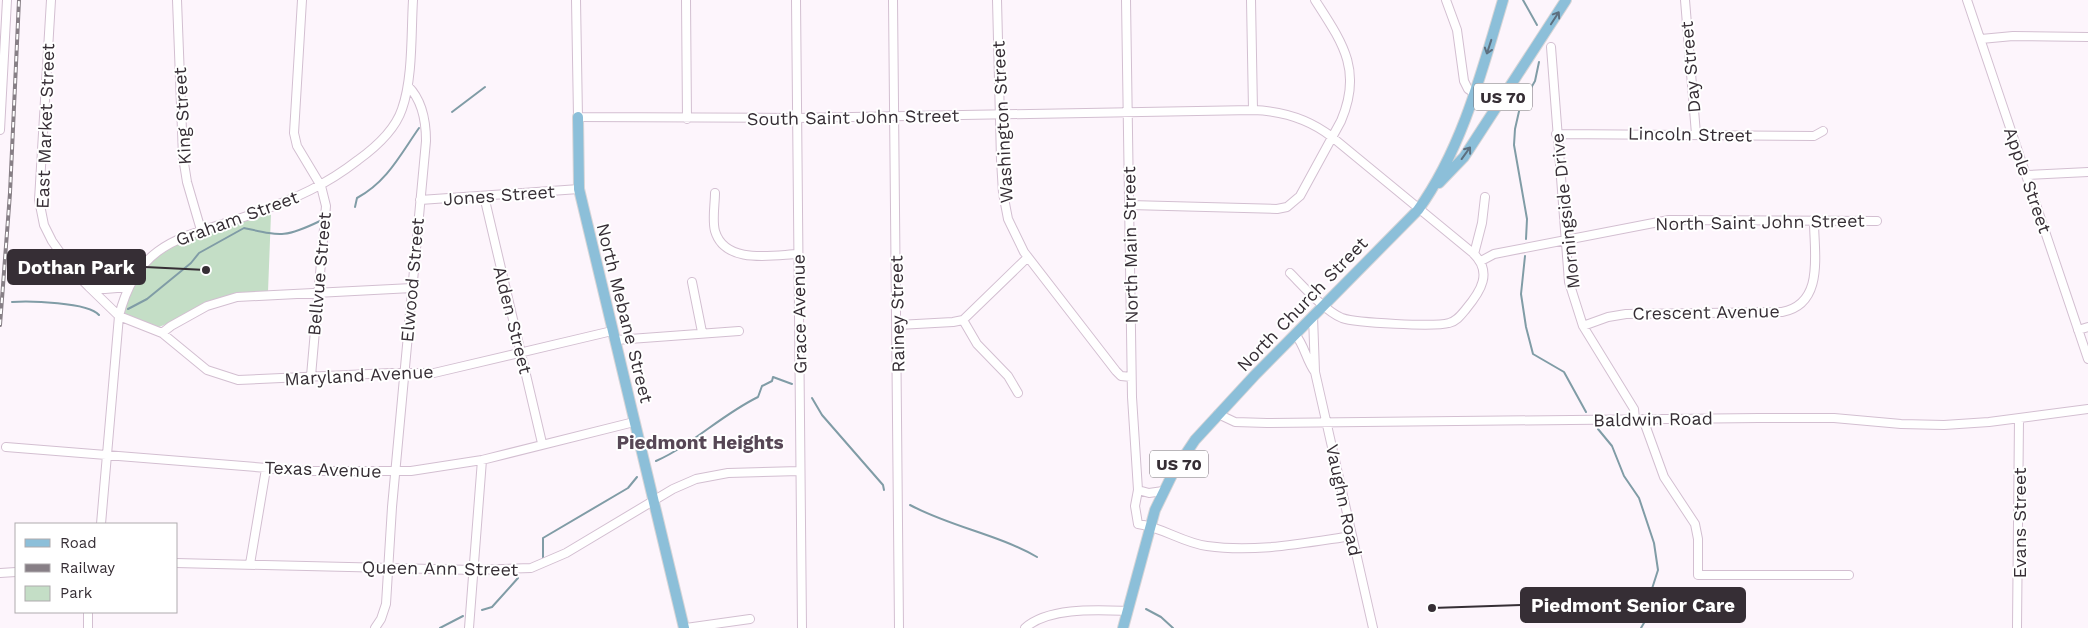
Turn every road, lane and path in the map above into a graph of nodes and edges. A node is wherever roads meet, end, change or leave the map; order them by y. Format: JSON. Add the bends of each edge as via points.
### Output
{"nodes":[{"id":1,"x":7,"y":0,"type":"edge"},
{"id":2,"x":50,"y":0,"type":"edge"},
{"id":3,"x":177,"y":0,"type":"edge"},
{"id":4,"x":302,"y":0,"type":"edge"},
{"id":5,"x":413,"y":0,"type":"edge"},
{"id":6,"x":576,"y":0,"type":"edge"},
{"id":7,"x":686,"y":0,"type":"edge"},
{"id":8,"x":796,"y":0,"type":"edge"},
{"id":9,"x":893,"y":0,"type":"edge"},
{"id":10,"x":997,"y":0,"type":"edge"},
{"id":11,"x":1126,"y":0,"type":"edge"},
{"id":12,"x":1251,"y":0,"type":"edge"},
{"id":13,"x":1315,"y":0,"type":"edge"},
{"id":14,"x":1446,"y":0,"type":"edge"},
{"id":15,"x":1503,"y":0,"type":"edge"},
{"id":16,"x":1566,"y":0,"type":"edge"},
{"id":17,"x":1685,"y":0,"type":"edge"},
{"id":18,"x":1968,"y":0,"type":"edge"},
{"id":19,"x":2088,"y":37,"type":"edge"},
{"id":20,"x":1981,"y":39,"type":"junction"},
{"id":21,"x":1551,"y":47,"type":"dead end"},
{"id":22,"x":408,"y":86,"type":"junction"},
{"id":23,"x":1474,"y":93,"type":"junction"},
{"id":24,"x":1253,"y":110,"type":"junction"},
{"id":25,"x":1128,"y":113,"type":"junction"},
{"id":26,"x":999,"y":114,"type":"junction"},
{"id":27,"x":895,"y":116,"type":"junction"},
{"id":28,"x":578,"y":117,"type":"junction"},
{"id":29,"x":796,"y":118,"type":"junction"},
{"id":30,"x":687,"y":119,"type":"junction"},
{"id":31,"x":0,"y":130,"type":"edge"},
{"id":32,"x":1823,"y":131,"type":"dead end"},
{"id":33,"x":1556,"y":134,"type":"junction"},
{"id":34,"x":1696,"y":134,"type":"junction"},
{"id":35,"x":1332,"y":137,"type":"junction"},
{"id":36,"x":2088,"y":172,"type":"edge"},
{"id":37,"x":2027,"y":175,"type":"junction"},
{"id":38,"x":321,"y":186,"type":"junction"},
{"id":39,"x":579,"y":189,"type":"junction"},
{"id":40,"x":1433,"y":190,"type":"junction"},
{"id":41,"x":715,"y":192,"type":"dead end"},
{"id":42,"x":484,"y":196,"type":"junction"},
{"id":43,"x":1485,"y":197,"type":"dead end"},
{"id":44,"x":420,"y":200,"type":"junction"},
{"id":45,"x":1130,"y":205,"type":"junction"},
{"id":46,"x":1418,"y":210,"type":"junction"},
{"id":47,"x":1814,"y":220,"type":"junction"},
{"id":48,"x":1877,"y":221,"type":"dead end"},
{"id":49,"x":201,"y":230,"type":"junction"},
{"id":50,"x":1564,"y":240,"type":"junction"},
{"id":51,"x":798,"y":254,"type":"junction"},
{"id":52,"x":1474,"y":254,"type":"junction"},
{"id":53,"x":1028,"y":256,"type":"junction"},
{"id":54,"x":1481,"y":261,"type":"junction"},
{"id":55,"x":1290,"y":273,"type":"dead end"},
{"id":56,"x":692,"y":282,"type":"dead end"},
{"id":57,"x":89,"y":287,"type":"junction"},
{"id":58,"x":129,"y":287,"type":"junction"},
{"id":59,"x":412,"y":288,"type":"junction"},
{"id":60,"x":318,"y":292,"type":"junction"},
{"id":61,"x":1324,"y":304,"type":"junction"},
{"id":62,"x":118,"y":316,"type":"junction"},
{"id":63,"x":1313,"y":316,"type":"junction"},
{"id":64,"x":963,"y":320,"type":"junction"},
{"id":65,"x":898,"y":325,"type":"junction"},
{"id":66,"x":1583,"y":326,"type":"junction"},
{"id":67,"x":2088,"y":327,"type":"edge"},
{"id":68,"x":2078,"y":330,"type":"junction"},
{"id":69,"x":739,"y":331,"type":"dead end"},
{"id":70,"x":702,"y":332,"type":"junction"},
{"id":71,"x":162,"y":333,"type":"junction"},
{"id":72,"x":1295,"y":334,"type":"junction"},
{"id":73,"x":614,"y":336,"type":"junction"},
{"id":74,"x":522,"y":354,"type":"junction"},
{"id":75,"x":2088,"y":359,"type":"edge"},
{"id":76,"x":1315,"y":372,"type":"junction"},
{"id":77,"x":404,"y":374,"type":"junction"},
{"id":78,"x":311,"y":376,"type":"junction"},
{"id":79,"x":1131,"y":378,"type":"junction"},
{"id":80,"x":1018,"y":393,"type":"dead end"},
{"id":81,"x":2088,"y":409,"type":"edge"},
{"id":82,"x":1218,"y":414,"type":"junction"},
{"id":83,"x":1639,"y":419,"type":"junction"},
{"id":84,"x":2019,"y":419,"type":"junction"},
{"id":85,"x":634,"y":422,"type":"junction"},
{"id":86,"x":1327,"y":422,"type":"junction"},
{"id":87,"x":542,"y":443,"type":"junction"},
{"id":88,"x":6,"y":447,"type":"dead end"},
{"id":89,"x":107,"y":455,"type":"junction"},
{"id":90,"x":482,"y":460,"type":"junction"},
{"id":91,"x":266,"y":469,"type":"junction"},
{"id":92,"x":800,"y":470,"type":"junction"},
{"id":93,"x":395,"y":471,"type":"junction"},
{"id":94,"x":1138,"y":490,"type":"junction"},
{"id":95,"x":1163,"y":491,"type":"junction"},
{"id":96,"x":655,"y":500,"type":"junction"},
{"id":97,"x":101,"y":523,"type":"edge"},
{"id":98,"x":1150,"y":526,"type":"junction"},
{"id":99,"x":1352,"y":536,"type":"junction"},
{"id":100,"x":178,"y":563,"type":"edge"},
{"id":101,"x":250,"y":564,"type":"junction"},
{"id":102,"x":387,"y":568,"type":"junction"},
{"id":103,"x":474,"y":570,"type":"junction"},
{"id":104,"x":15,"y":572,"type":"edge"},
{"id":105,"x":0,"y":573,"type":"edge"},
{"id":106,"x":1849,"y":575,"type":"dead end"},
{"id":107,"x":1128,"y":611,"type":"junction"},
{"id":108,"x":88,"y":613,"type":"edge"},
{"id":109,"x":750,"y":619,"type":"dead end"},
{"id":110,"x":88,"y":628,"type":"edge"},
{"id":111,"x":375,"y":628,"type":"edge"},
{"id":112,"x":469,"y":628,"type":"edge"},
{"id":113,"x":685,"y":628,"type":"edge"},
{"id":114,"x":802,"y":628,"type":"edge"},
{"id":115,"x":899,"y":628,"type":"edge"},
{"id":116,"x":1025,"y":628,"type":"edge"},
{"id":117,"x":1123,"y":628,"type":"edge"},
{"id":118,"x":1373,"y":628,"type":"edge"},
{"id":119,"x":2018,"y":628,"type":"edge"}],
"edges":[{"from":1,"to":31,"type":"street"},
{"from":2,"to":57,"type":"street","name":"East Market Street","via":[[40,213],[62,257]]},
{"from":3,"to":49,"type":"street","name":"King Street","via":[[183,157]]},
{"from":4,"to":38,"type":"street","name":"Bellvue Street","via":[[294,133],[297,146]]},
{"from":5,"to":22,"type":"street","name":"Graham Street"},
{"from":6,"to":28,"type":"street","name":"North Mebane Street"},
{"from":7,"to":30,"type":"street"},
{"from":8,"to":29,"type":"street","name":"Grace Avenue"},
{"from":9,"to":27,"type":"street","name":"Rainey Street"},
{"from":10,"to":26,"type":"street","name":"Washington Street"},
{"from":11,"to":25,"type":"street","name":"North Main Street"},
{"from":12,"to":24,"type":"street"},
{"from":13,"to":35,"type":"street","via":[[1344,45],[1351,74],[1346,109]]},
{"from":14,"to":23,"type":"street","via":[[1457,30],[1464,82]]},
{"from":15,"to":23,"type":"main road","name":"North Church Street","number":"US 70","one_way":true},
{"from":40,"to":16,"type":"main road","number":"US 70","one_way":true,"via":[[1464,157]]},
{"from":17,"to":34,"type":"street","name":"Day Street"},
{"from":18,"to":20,"type":"street","name":"Apple Street"},
{"from":19,"to":20,"type":"street"},
{"from":20,"to":37,"type":"street","name":"Apple Street"},
{"from":21,"to":33,"type":"street","name":"Morningside Drive"},
{"from":22,"to":38,"type":"street","name":"Graham Street","via":[[402,111],[390,131],[366,155]]},
{"from":22,"to":44,"type":"street","name":"Elwood Street","via":[[417,97],[426,132]]},
{"from":23,"to":40,"type":"main road","name":"North Church Street","number":"US 70"},
{"from":24,"to":25,"type":"street"},
{"from":24,"to":35,"type":"street","via":[[1293,116]]},
{"from":25,"to":26,"type":"street","name":"South Saint John Street"},
{"from":25,"to":45,"type":"street","name":"North Main Street"},
{"from":26,"to":27,"type":"street","name":"South Saint John Street"},
{"from":26,"to":53,"type":"street","name":"Washington Street","via":[[1006,209],[1014,234]]},
{"from":27,"to":29,"type":"street","name":"South Saint John Street"},
{"from":27,"to":65,"type":"street","name":"Rainey Street"},
{"from":28,"to":30,"type":"street","name":"South Saint John Street"},
{"from":28,"to":39,"type":"main road","name":"North Mebane Street"},
{"from":29,"to":30,"type":"street","name":"South Saint John Street"},
{"from":29,"to":51,"type":"street","name":"Grace Avenue"},
{"from":32,"to":34,"type":"street","name":"Lincoln Street","via":[[1814,136]]},
{"from":33,"to":34,"type":"street","name":"Lincoln Street"},
{"from":33,"to":50,"type":"street","name":"Morningside Drive"},
{"from":35,"to":45,"type":"street","via":[[1300,196],[1286,207]]},
{"from":35,"to":46,"type":"street"},
{"from":36,"to":37,"type":"street"},
{"from":37,"to":68,"type":"street","name":"Apple Street"},
{"from":38,"to":49,"type":"street","name":"Graham Street","via":[[257,213]]},
{"from":38,"to":60,"type":"street","name":"Bellvue Street","via":[[326,219]]},
{"from":39,"to":42,"type":"street","name":"Jones Street"},
{"from":39,"to":73,"type":"main road","name":"North Mebane Street"},
{"from":40,"to":46,"type":"main road","name":"North Church Street","number":"US 70"},
{"from":41,"to":51,"type":"street","via":[[716,233],[730,250],[751,256]]},
{"from":42,"to":44,"type":"street","name":"Jones Street"},
{"from":42,"to":74,"type":"street","name":"Alden Street"},
{"from":43,"to":52,"type":"street"},
{"from":44,"to":59,"type":"street","name":"Elwood Street"},
{"from":45,"to":79,"type":"street","name":"North Main Street"},
{"from":46,"to":52,"type":"street"},
{"from":46,"to":61,"type":"main road","name":"North Church Street","number":"US 70"},
{"from":47,"to":48,"type":"street","name":"North Saint John Street"},
{"from":47,"to":50,"type":"street","name":"North Saint John Street","via":[[1669,220]]},
{"from":47,"to":66,"type":"street","name":"Crescent Avenue","via":[[1813,286],[1796,308],[1782,312],[1626,314]]},
{"from":49,"to":58,"type":"street","name":"Graham Street","via":[[162,247],[144,264]]},
{"from":50,"to":54,"type":"street","name":"North Saint John Street","via":[[1494,254]]},
{"from":50,"to":66,"type":"street","name":"Morningside Drive","via":[[1569,282]]},
{"from":51,"to":92,"type":"street","name":"Grace Avenue"},
{"from":52,"to":54,"type":"street"},
{"from":53,"to":64,"type":"street"},
{"from":53,"to":79,"type":"street","name":"Washington Street","via":[[1116,371]]},
{"from":54,"to":61,"type":"street","via":[[1484,274],[1480,291],[1458,319],[1450,323],[1344,318]]},
{"from":55,"to":61,"type":"street"},
{"from":56,"to":70,"type":"street"},
{"from":57,"to":58,"type":"street"},
{"from":57,"to":62,"type":"street","name":"East Market Street"},
{"from":58,"to":62,"type":"street","name":"Graham Street"},
{"from":59,"to":60,"type":"street"},
{"from":59,"to":77,"type":"street","name":"Elwood Street"},
{"from":60,"to":71,"type":"street","via":[[222,301]]},
{"from":60,"to":78,"type":"street","name":"Bellvue Street"},
{"from":61,"to":63,"type":"main road","name":"North Church Street","number":"US 70"},
{"from":62,"to":71,"type":"street","name":"Maryland Avenue"},
{"from":62,"to":89,"type":"street","name":"Graham Street"},
{"from":63,"to":72,"type":"main road","name":"North Church Street","number":"US 70"},
{"from":63,"to":76,"type":"street","name":"Vaughn Road"},
{"from":64,"to":65,"type":"street"},
{"from":64,"to":80,"type":"street","via":[[977,344],[1008,376]]},
{"from":65,"to":115,"type":"street","name":"Rainey Street"},
{"from":66,"to":83,"type":"street","name":"Morningside Drive"},
{"from":67,"to":68,"type":"street"},
{"from":68,"to":75,"type":"street","name":"Apple Street"},
{"from":69,"to":70,"type":"street","name":"Maryland Avenue"},
{"from":70,"to":73,"type":"street","name":"Maryland Avenue"},
{"from":71,"to":78,"type":"street","name":"Maryland Avenue","via":[[200,366],[218,375],[250,380]]},
{"from":72,"to":76,"type":"street","name":"Vaughn Road"},
{"from":72,"to":82,"type":"main road","name":"North Church Street","number":"US 70"},
{"from":73,"to":74,"type":"street","name":"Maryland Avenue"},
{"from":73,"to":85,"type":"main road","name":"North Mebane Street"},
{"from":74,"to":77,"type":"street","name":"Maryland Avenue","via":[[440,372]]},
{"from":74,"to":87,"type":"street","name":"Alden Street"},
{"from":76,"to":86,"type":"street","name":"Vaughn Road"},
{"from":77,"to":78,"type":"street","name":"Maryland Avenue"},
{"from":77,"to":93,"type":"street","name":"Elwood Street"},
{"from":79,"to":94,"type":"street","name":"North Main Street"},
{"from":81,"to":84,"type":"street","name":"Baldwin Road"},
{"from":82,"to":86,"type":"street","name":"Baldwin Road","via":[[1235,422]]},
{"from":82,"to":95,"type":"main road","name":"North Church Street","number":"US 70","via":[[1195,440]]},
{"from":83,"to":84,"type":"street","name":"Baldwin Road","via":[[1834,418],[1930,425]]},
{"from":83,"to":86,"type":"street","name":"Baldwin Road"},
{"from":83,"to":106,"type":"street","name":"Morningside Drive","via":[[1664,477],[1695,524],[1698,575]]},
{"from":84,"to":119,"type":"street","name":"Evans Street"},
{"from":85,"to":87,"type":"street","name":"Texas Avenue"},
{"from":85,"to":96,"type":"main road","name":"North Mebane Street"},
{"from":86,"to":99,"type":"street","name":"Vaughn Road"},
{"from":87,"to":90,"type":"street","name":"Texas Avenue"},
{"from":88,"to":89,"type":"street","name":"Texas Avenue"},
{"from":89,"to":91,"type":"street","name":"Texas Avenue"},
{"from":89,"to":97,"type":"street","name":"Graham Street"},
{"from":90,"to":93,"type":"street","name":"Texas Avenue","via":[[434,469]]},
{"from":90,"to":103,"type":"street"},
{"from":91,"to":93,"type":"street","name":"Texas Avenue"},
{"from":91,"to":101,"type":"street"},
{"from":92,"to":96,"type":"street","name":"Queen Ann Street","via":[[712,475],[681,485]]},
{"from":92,"to":114,"type":"street","name":"Grace Avenue"},
{"from":93,"to":102,"type":"street","name":"Elwood Street"},
{"from":94,"to":95,"type":"street"},
{"from":94,"to":98,"type":"street","name":"North Main Street","via":[[1135,506],[1138,524]]},
{"from":95,"to":98,"type":"main road","name":"North Church Street","number":"US 70"},
{"from":96,"to":103,"type":"street","name":"Queen Ann Street","via":[[539,566],[519,570]]},
{"from":96,"to":113,"type":"main road","name":"North Mebane Street"},
{"from":98,"to":99,"type":"street","via":[[1199,544],[1221,547],[1293,546]]},
{"from":98,"to":107,"type":"main road","name":"North Church Street","number":"US 70"},
{"from":99,"to":118,"type":"street","name":"Vaughn Road"},
{"from":100,"to":101,"type":"street","name":"Queen Ann Street"},
{"from":101,"to":102,"type":"street","name":"Queen Ann Street"},
{"from":102,"to":103,"type":"street","name":"Queen Ann Street"},
{"from":102,"to":111,"type":"street","name":"Elwood Street","via":[[386,604]]},
{"from":103,"to":112,"type":"street"},
{"from":104,"to":105,"type":"street"},
{"from":107,"to":116,"type":"street","via":[[1053,614]]},
{"from":107,"to":117,"type":"main road","name":"North Church Street","number":"US 70"},
{"from":108,"to":110,"type":"street"},
{"from":109,"to":113,"type":"street"}]}
